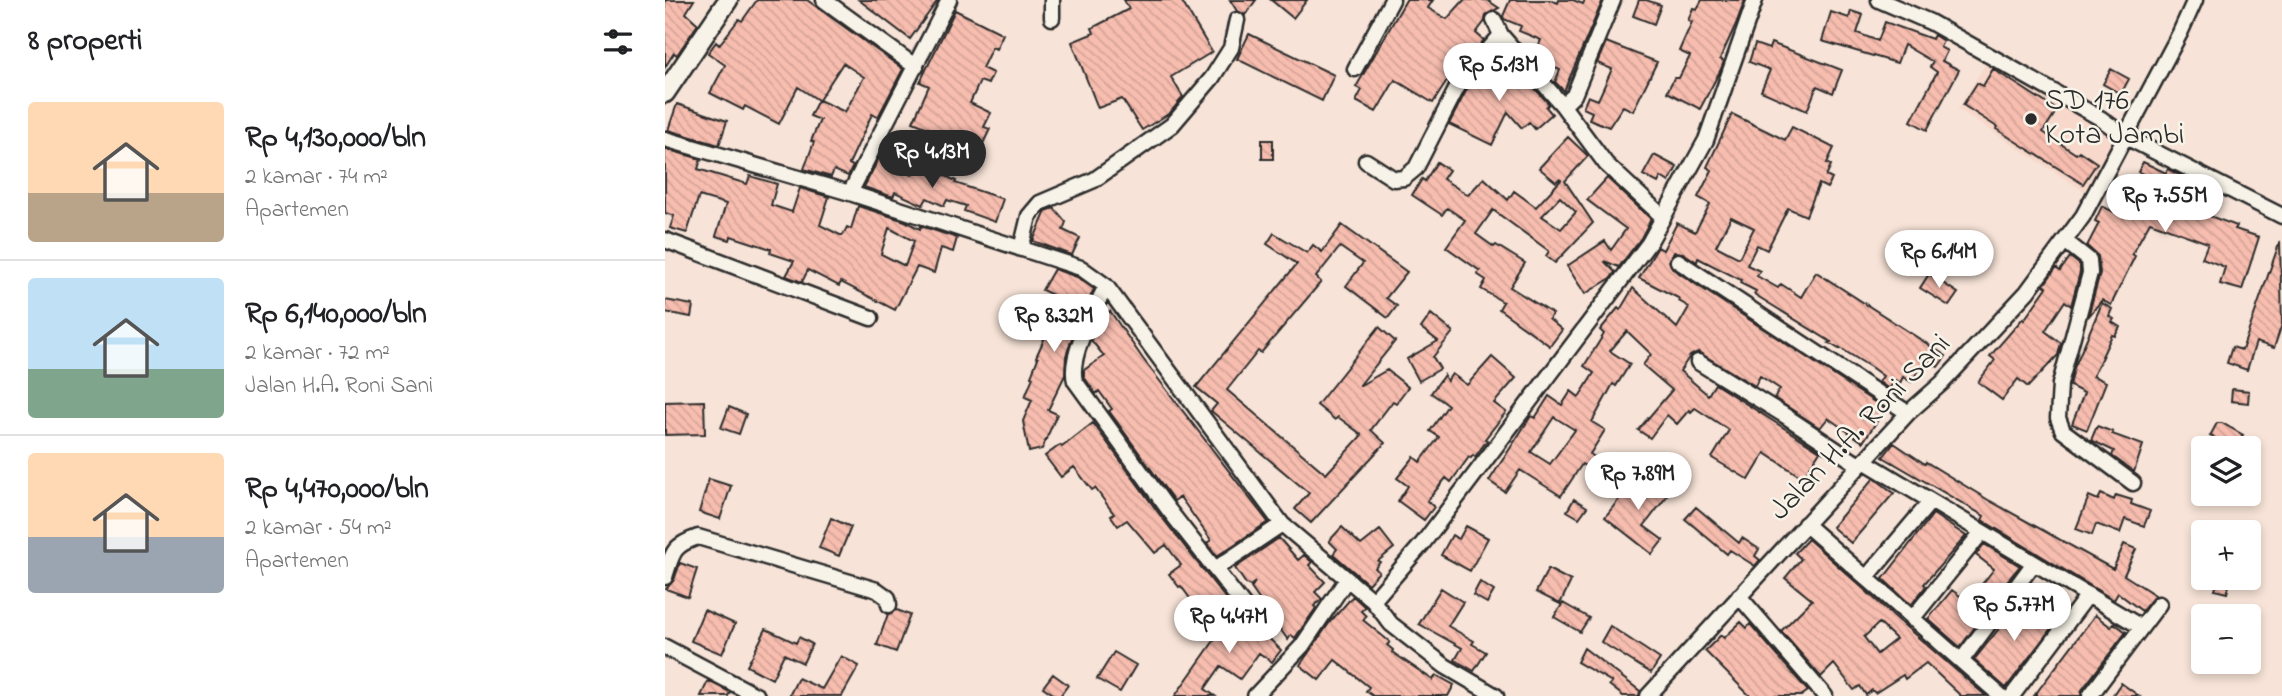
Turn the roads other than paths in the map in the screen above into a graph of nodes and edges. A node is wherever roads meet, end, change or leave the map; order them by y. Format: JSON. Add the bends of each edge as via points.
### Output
{"nodes":[{"id":1,"x":728,"y":0,"type":"edge"},
{"id":2,"x":824,"y":0,"type":"edge"},
{"id":3,"x":949,"y":0,"type":"edge"},
{"id":4,"x":1052,"y":0,"type":"edge"},
{"id":5,"x":1392,"y":0,"type":"edge"},
{"id":6,"x":1613,"y":0,"type":"edge"},
{"id":7,"x":1755,"y":0,"type":"edge"},
{"id":8,"x":1879,"y":0,"type":"edge"},
{"id":9,"x":2195,"y":0,"type":"edge"},
{"id":10,"x":1052,"y":18,"type":"dead end"},
{"id":11,"x":1237,"y":20,"type":"dead end"},
{"id":12,"x":1494,"y":20,"type":"dead end"},
{"id":13,"x":1501,"y":35,"type":"junction"},
{"id":14,"x":916,"y":67,"type":"junction"},
{"id":15,"x":1355,"y":69,"type":"dead end"},
{"id":16,"x":665,"y":93,"type":"edge"},
{"id":17,"x":1563,"y":106,"type":"junction"},
{"id":18,"x":2126,"y":137,"type":"junction"},
{"id":19,"x":665,"y":139,"type":"edge"},
{"id":20,"x":1366,"y":161,"type":"dead end"},
{"id":21,"x":850,"y":194,"type":"junction"},
{"id":22,"x":2282,"y":216,"type":"edge"},
{"id":23,"x":1663,"y":218,"type":"junction"},
{"id":24,"x":665,"y":240,"type":"edge"},
{"id":25,"x":2065,"y":241,"type":"junction"},
{"id":26,"x":1021,"y":249,"type":"junction"},
{"id":27,"x":1678,"y":261,"type":"dead end"},
{"id":28,"x":1106,"y":286,"type":"junction"},
{"id":29,"x":871,"y":318,"type":"dead end"},
{"id":30,"x":1698,"y":362,"type":"dead end"},
{"id":31,"x":1908,"y":413,"type":"junction"},
{"id":32,"x":1862,"y":463,"type":"junction"},
{"id":33,"x":2133,"y":483,"type":"dead end"},
{"id":34,"x":1931,"y":501,"type":"junction"},
{"id":35,"x":1282,"y":524,"type":"junction"},
{"id":36,"x":1805,"y":524,"type":"junction"},
{"id":37,"x":1982,"y":531,"type":"junction"},
{"id":38,"x":2033,"y":563,"type":"junction"},
{"id":39,"x":1215,"y":569,"type":"junction"},
{"id":40,"x":665,"y":577,"type":"edge"},
{"id":41,"x":1866,"y":578,"type":"junction"},
{"id":42,"x":1347,"y":579,"type":"junction"},
{"id":43,"x":2088,"y":595,"type":"junction"},
{"id":44,"x":1739,"y":596,"type":"junction"},
{"id":45,"x":1373,"y":601,"type":"junction"},
{"id":46,"x":2159,"y":604,"type":"dead end"},
{"id":47,"x":889,"y":605,"type":"dead end"},
{"id":48,"x":1251,"y":615,"type":"dead end"},
{"id":49,"x":1912,"y":619,"type":"junction"},
{"id":50,"x":2141,"y":628,"type":"junction"},
{"id":51,"x":665,"y":647,"type":"edge"},
{"id":52,"x":1961,"y":661,"type":"junction"},
{"id":53,"x":757,"y":696,"type":"edge"},
{"id":54,"x":1255,"y":696,"type":"edge"},
{"id":55,"x":1496,"y":696,"type":"edge"},
{"id":56,"x":1648,"y":696,"type":"edge"},
{"id":57,"x":1825,"y":696,"type":"edge"},
{"id":58,"x":2001,"y":696,"type":"edge"},
{"id":59,"x":2012,"y":696,"type":"edge"},
{"id":60,"x":2090,"y":696,"type":"edge"}],
"edges":[{"from":1,"to":16,"type":"street"},
{"from":2,"to":14,"type":"street"},
{"from":3,"to":14,"type":"street"},
{"from":4,"to":10,"type":"street"},
{"from":5,"to":15,"type":"street"},
{"from":6,"to":17,"type":"street","via":[[1574,95]]},
{"from":7,"to":23,"type":"street","via":[[1706,140]]},
{"from":8,"to":18,"type":"street","via":[[1930,22]]},
{"from":9,"to":18,"type":"street","name":"Jalan H.A. Roni Sani"},
{"from":11,"to":26,"type":"street","via":[[1231,48],[1172,125],[1094,180],[1040,203],[1029,216]]},
{"from":12,"to":13,"type":"street"},
{"from":13,"to":17,"type":"street"},
{"from":13,"to":20,"type":"street","via":[[1460,82],[1416,168],[1394,179]]},
{"from":14,"to":21,"type":"street"},
{"from":17,"to":23,"type":"street","via":[[1607,164]]},
{"from":18,"to":22,"type":"street"},
{"from":18,"to":25,"type":"street","name":"Jalan H.A. Roni Sani"},
{"from":19,"to":21,"type":"street"},
{"from":21,"to":26,"type":"street"},
{"from":23,"to":45,"type":"street","via":[[1649,243],[1423,543]]},
{"from":24,"to":29,"type":"street"},
{"from":25,"to":31,"type":"street","name":"Jalan H.A. Roni Sani","via":[[2027,292]]},
{"from":25,"to":33,"type":"street","via":[[2088,260],[2090,273],[2060,384],[2057,418],[2063,431]]},
{"from":26,"to":28,"type":"street","via":[[1081,268]]},
{"from":27,"to":31,"type":"street"},
{"from":28,"to":35,"type":"street"},
{"from":28,"to":39,"type":"street","via":[[1079,348],[1075,382]]},
{"from":30,"to":32,"type":"street"},
{"from":31,"to":32,"type":"street","name":"Jalan H.A. Roni Sani"},
{"from":32,"to":34,"type":"street"},
{"from":32,"to":36,"type":"street","name":"Jalan H.A. Roni Sani"},
{"from":34,"to":37,"type":"street"},
{"from":34,"to":41,"type":"street"},
{"from":35,"to":39,"type":"street"},
{"from":35,"to":42,"type":"street"},
{"from":36,"to":41,"type":"street"},
{"from":36,"to":44,"type":"street","name":"Jalan H.A. Roni Sani"},
{"from":37,"to":38,"type":"street"},
{"from":37,"to":49,"type":"street"},
{"from":38,"to":43,"type":"street"},
{"from":38,"to":52,"type":"street"},
{"from":39,"to":48,"type":"street"},
{"from":40,"to":47,"type":"street","via":[[680,543],[698,537],[877,590],[888,598]]},
{"from":41,"to":49,"type":"street"},
{"from":42,"to":45,"type":"street"},
{"from":42,"to":54,"type":"street","via":[[1302,646]]},
{"from":43,"to":50,"type":"street"},
{"from":43,"to":59,"type":"street"},
{"from":44,"to":56,"type":"street","name":"Jalan H.A. Roni Sani"},
{"from":44,"to":57,"type":"street"},
{"from":45,"to":55,"type":"street","via":[[1391,624],[1445,666]]},
{"from":46,"to":50,"type":"street"},
{"from":49,"to":52,"type":"street"},
{"from":50,"to":60,"type":"street"},
{"from":51,"to":53,"type":"street"},
{"from":52,"to":58,"type":"street"}]}
